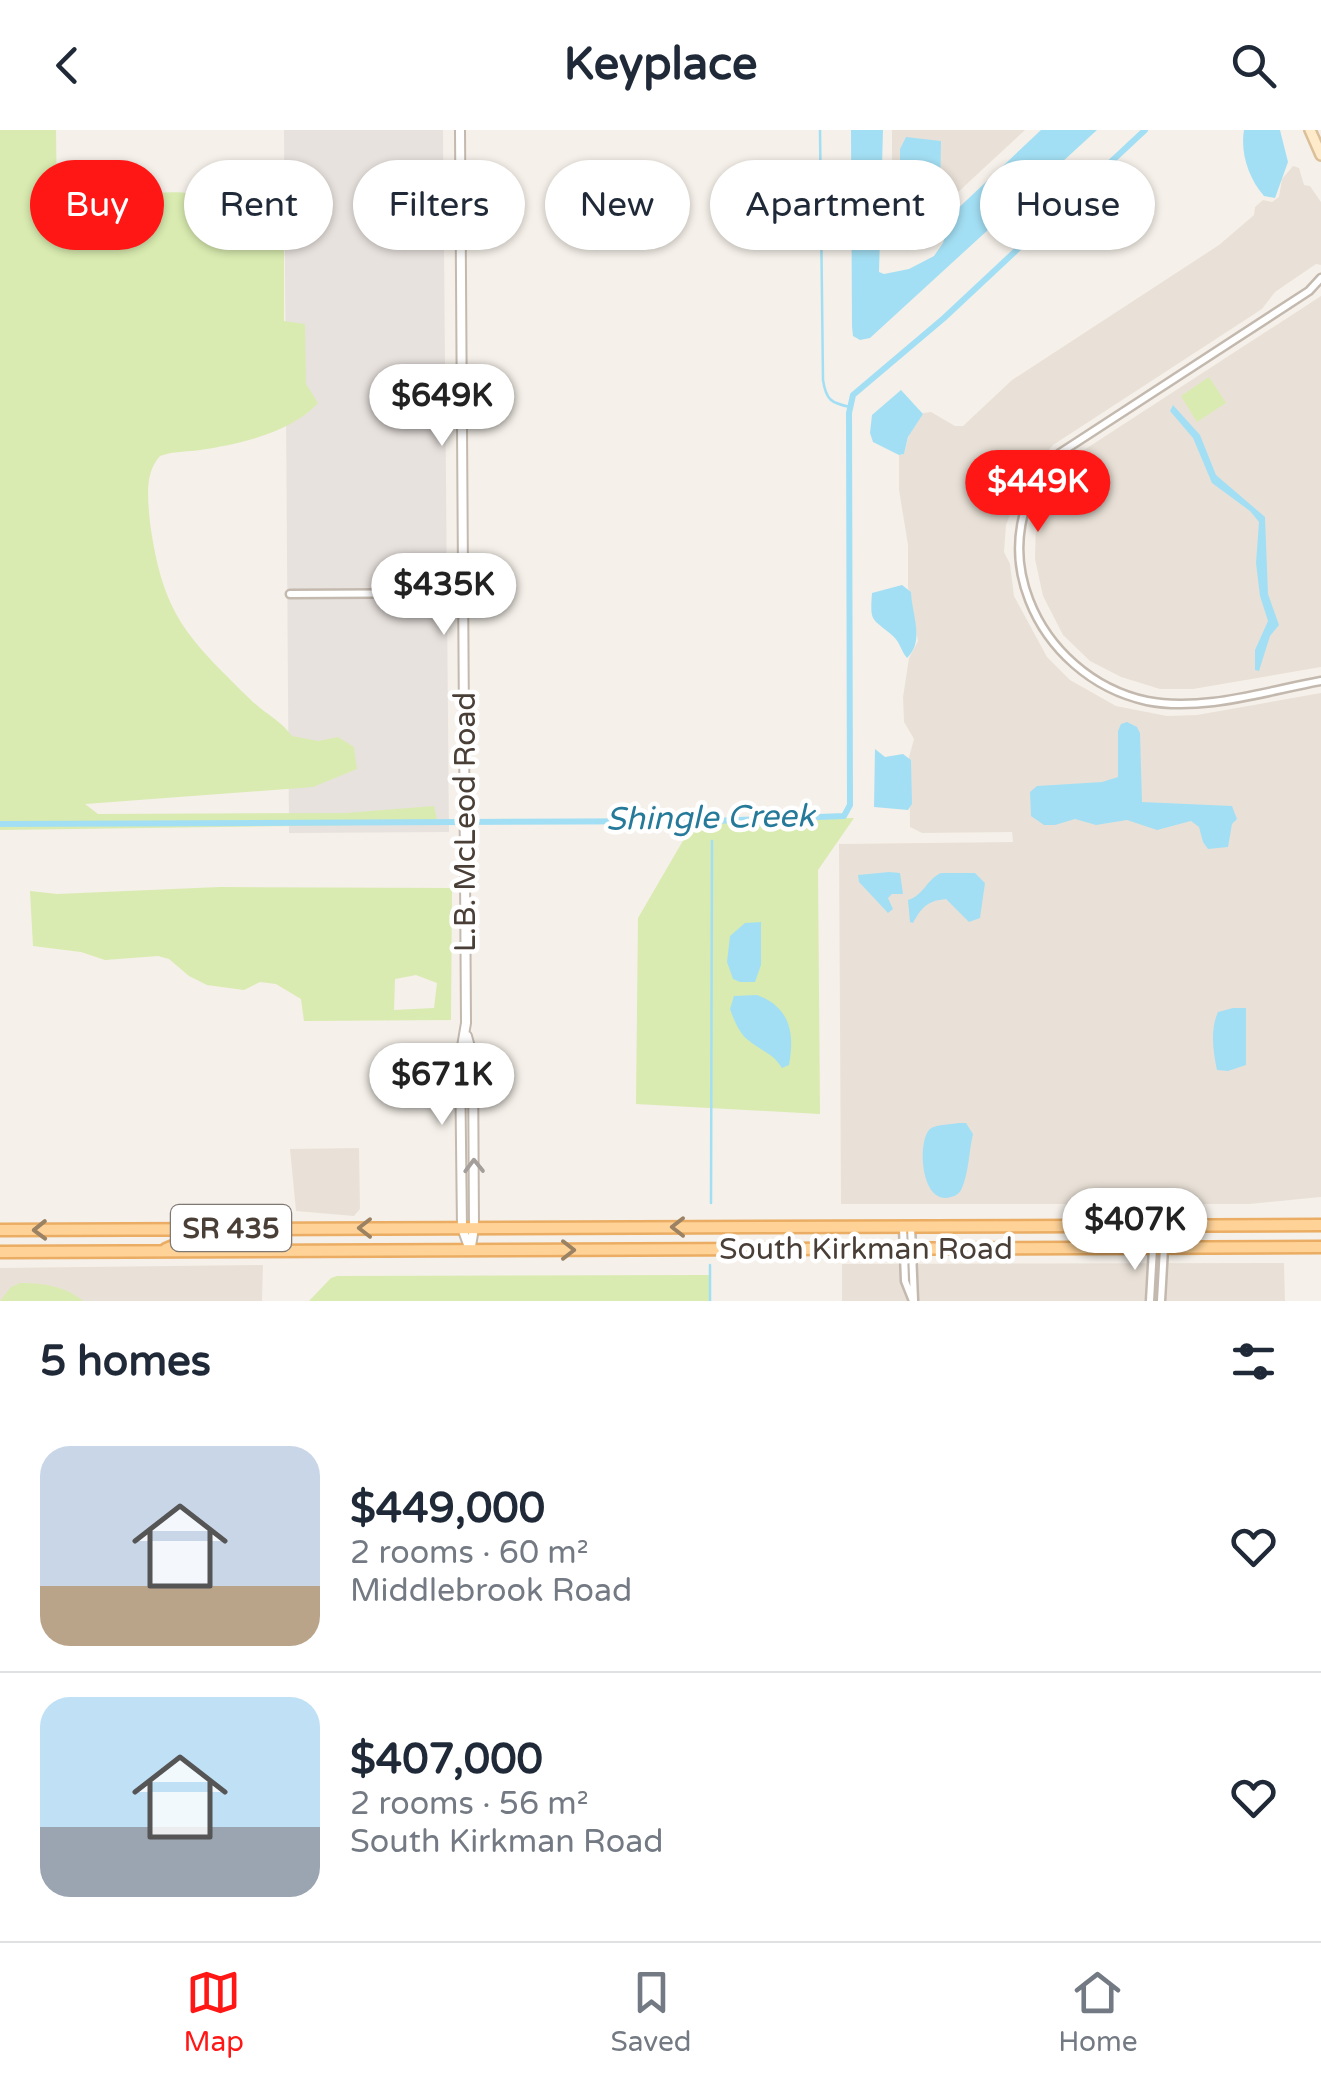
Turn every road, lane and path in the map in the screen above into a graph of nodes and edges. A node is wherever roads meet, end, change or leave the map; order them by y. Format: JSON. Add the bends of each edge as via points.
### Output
{"nodes":[{"id":1,"x":460,"y":130,"type":"edge"},
{"id":2,"x":1310,"y":130,"type":"edge"},
{"id":3,"x":1321,"y":155,"type":"edge"},
{"id":4,"x":1321,"y":278,"type":"edge"},
{"id":5,"x":1321,"y":287,"type":"edge"},
{"id":6,"x":1310,"y":290,"type":"junction"},
{"id":7,"x":462,"y":593,"type":"junction"},
{"id":8,"x":290,"y":594,"type":"dead end"},
{"id":9,"x":1321,"y":682,"type":"edge"},
{"id":10,"x":1262,"y":1225,"type":"junction"},
{"id":11,"x":1321,"y":1225,"type":"edge"},
{"id":12,"x":907,"y":1226,"type":"junction"},
{"id":13,"x":203,"y":1228,"type":"junction"},
{"id":14,"x":468,"y":1228,"type":"junction"},
{"id":15,"x":0,"y":1230,"type":"edge"},
{"id":16,"x":1262,"y":1247,"type":"junction"},
{"id":17,"x":1321,"y":1247,"type":"edge"},
{"id":18,"x":1158,"y":1248,"type":"junction"},
{"id":19,"x":908,"y":1249,"type":"junction"},
{"id":20,"x":470,"y":1250,"type":"junction"},
{"id":21,"x":160,"y":1251,"type":"junction"},
{"id":22,"x":0,"y":1252,"type":"edge"},
{"id":23,"x":913,"y":1301,"type":"edge"},
{"id":24,"x":1150,"y":1301,"type":"edge"},
{"id":25,"x":1162,"y":1301,"type":"edge"}],
"edges":[{"from":1,"to":7,"type":"street","name":"L.B. McLeod Road"},
{"from":2,"to":3,"type":"main road"},
{"from":4,"to":6,"type":"street"},
{"from":5,"to":6,"type":"street"},
{"from":6,"to":9,"type":"street","via":[[1060,453],[1029,496],[1019,548],[1029,600],[1048,636],[1075,666],[1117,691],[1184,704]]},
{"from":7,"to":8,"type":"street"},
{"from":7,"to":14,"type":"street","name":"L.B. McLeod Road","via":[[466,1034],[473,1058]]},
{"from":10,"to":11,"type":"main road","name":"South Kirkman Road","number":"SR 435"},
{"from":10,"to":12,"type":"main road","name":"South Kirkman Road","number":"SR 435"},
{"from":10,"to":16,"type":"main road"},
{"from":12,"to":14,"type":"main road","name":"South Kirkman Road","number":"SR 435","one_way":true},
{"from":12,"to":19,"type":"street"},
{"from":14,"to":13,"type":"main road","number":"SR 435","one_way":true},
{"from":13,"to":15,"type":"main road","number":"SR 435","one_way":true},
{"from":13,"to":21,"type":"main road"},
{"from":14,"to":20,"type":"street","name":"L.B. McLeod Road"},
{"from":16,"to":17,"type":"main road","name":"South Kirkman Road","number":"SR 435"},
{"from":16,"to":18,"type":"main road","name":"South Kirkman Road","number":"SR 435"},
{"from":18,"to":19,"type":"main road","name":"South Kirkman Road","number":"SR 435"},
{"from":18,"to":24,"type":"street"},
{"from":18,"to":25,"type":"street"},
{"from":20,"to":19,"type":"main road","name":"South Kirkman Road","number":"SR 435","one_way":true},
{"from":19,"to":23,"type":"street","via":[[905,1281]]},
{"from":20,"to":21,"type":"main road","number":"SR 435"},
{"from":21,"to":22,"type":"main road","number":"SR 435"}]}
